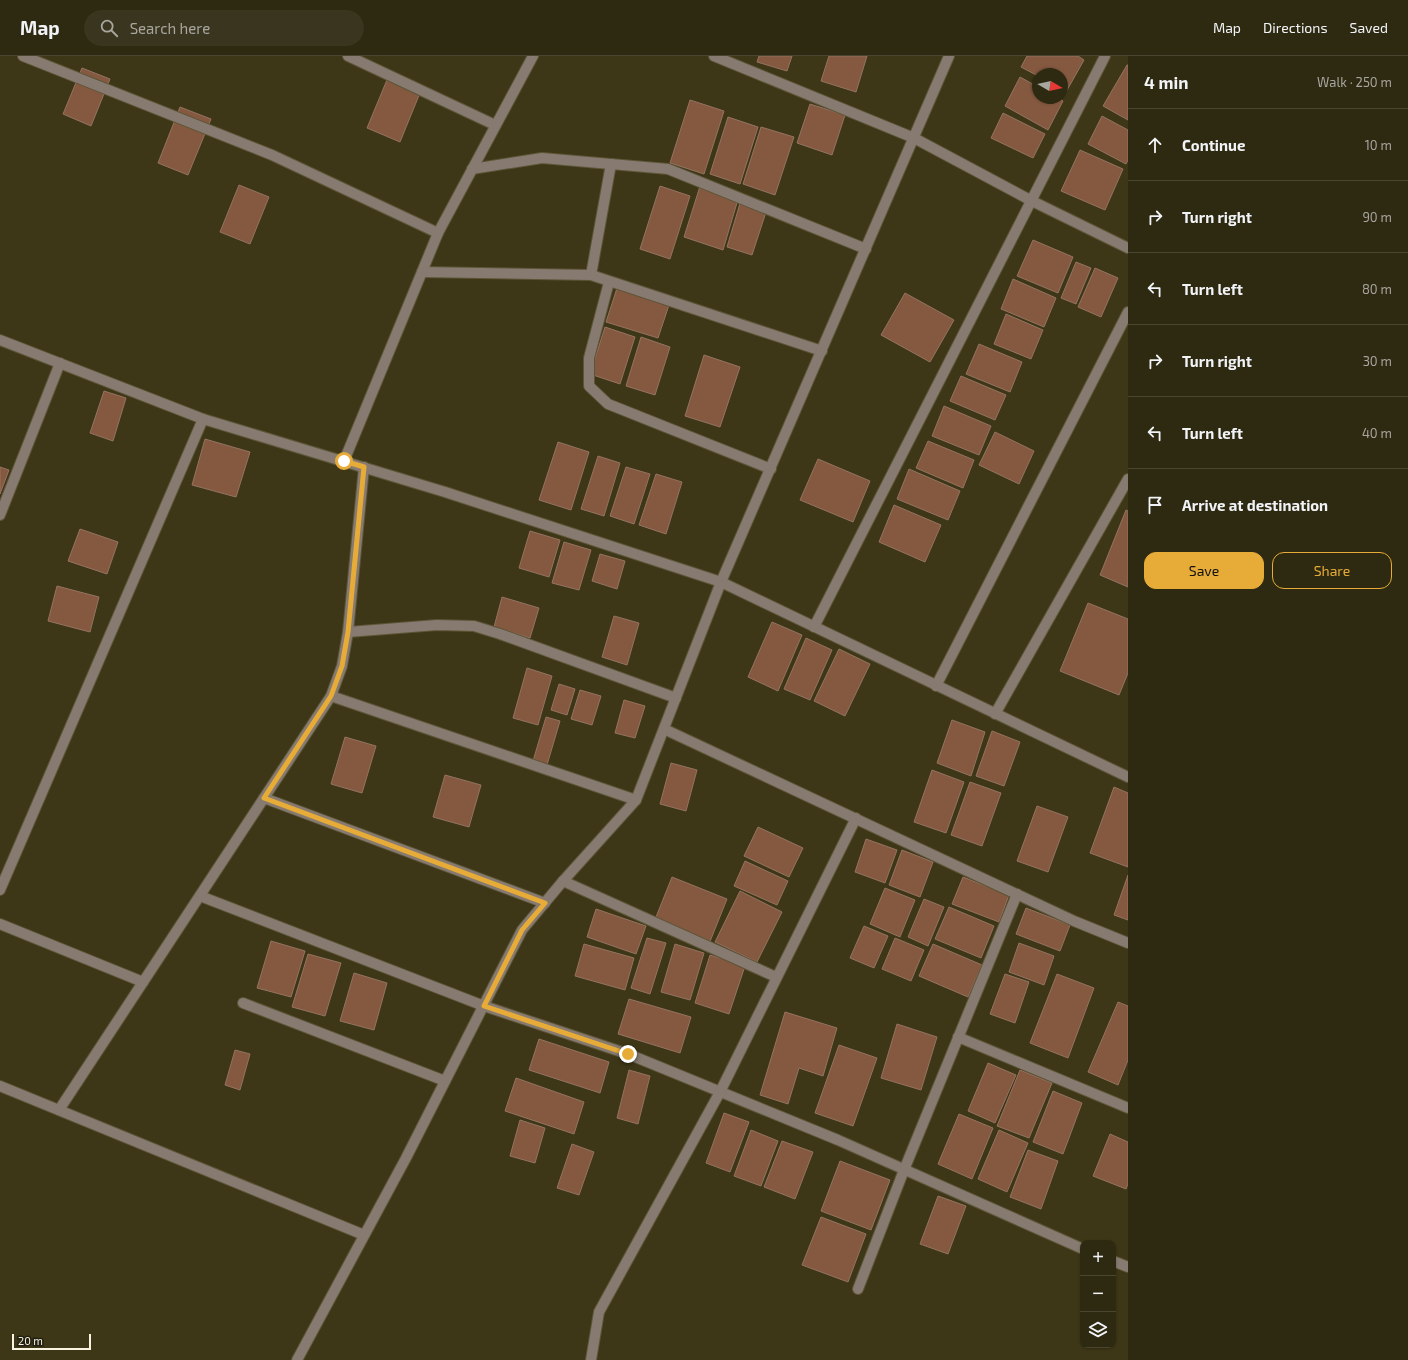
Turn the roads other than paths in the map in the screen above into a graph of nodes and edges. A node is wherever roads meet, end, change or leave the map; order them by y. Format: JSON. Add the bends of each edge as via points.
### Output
{"nodes":[{"id":1,"x":23,"y":56,"type":"edge"},
{"id":2,"x":348,"y":56,"type":"edge"},
{"id":3,"x":533,"y":56,"type":"edge"},
{"id":4,"x":714,"y":56,"type":"edge"},
{"id":5,"x":950,"y":56,"type":"edge"},
{"id":6,"x":1105,"y":56,"type":"edge"},
{"id":7,"x":495,"y":125,"type":"junction"},
{"id":8,"x":914,"y":138,"type":"junction"},
{"id":9,"x":611,"y":164,"type":"junction"},
{"id":10,"x":472,"y":168,"type":"junction"},
{"id":11,"x":1032,"y":201,"type":"junction"},
{"id":12,"x":438,"y":233,"type":"junction"},
{"id":13,"x":1128,"y":248,"type":"edge"},
{"id":14,"x":866,"y":249,"type":"junction"},
{"id":15,"x":422,"y":272,"type":"junction"},
{"id":16,"x":591,"y":275,"type":"junction"},
{"id":17,"x":609,"y":282,"type":"junction"},
{"id":18,"x":1128,"y":312,"type":"edge"},
{"id":19,"x":0,"y":340,"type":"edge"},
{"id":20,"x":822,"y":351,"type":"junction"},
{"id":21,"x":60,"y":363,"type":"junction"},
{"id":22,"x":203,"y":419,"type":"junction"},
{"id":23,"x":344,"y":461,"type":"junction"},
{"id":24,"x":364,"y":467,"type":"junction"},
{"id":25,"x":770,"y":468,"type":"junction"},
{"id":26,"x":1128,"y":479,"type":"edge"},
{"id":27,"x":0,"y":515,"type":"edge"},
{"id":28,"x":721,"y":582,"type":"junction"},
{"id":29,"x":814,"y":627,"type":"junction"},
{"id":30,"x":348,"y":632,"type":"junction"},
{"id":31,"x":936,"y":686,"type":"junction"},
{"id":32,"x":331,"y":696,"type":"junction"},
{"id":33,"x":676,"y":698,"type":"junction"},
{"id":34,"x":995,"y":714,"type":"junction"},
{"id":35,"x":664,"y":729,"type":"junction"},
{"id":36,"x":1128,"y":777,"type":"edge"},
{"id":37,"x":264,"y":798,"type":"junction"},
{"id":38,"x":636,"y":800,"type":"junction"},
{"id":39,"x":856,"y":818,"type":"junction"},
{"id":40,"x":562,"y":881,"type":"junction"},
{"id":41,"x":0,"y":890,"type":"edge"},
{"id":42,"x":1017,"y":894,"type":"junction"},
{"id":43,"x":200,"y":896,"type":"junction"},
{"id":44,"x":545,"y":903,"type":"junction"},
{"id":45,"x":0,"y":924,"type":"edge"},
{"id":46,"x":1128,"y":942,"type":"edge"},
{"id":47,"x":776,"y":977,"type":"junction"},
{"id":48,"x":143,"y":982,"type":"junction"},
{"id":49,"x":243,"y":1003,"type":"dead end"},
{"id":50,"x":484,"y":1006,"type":"junction"},
{"id":51,"x":958,"y":1037,"type":"junction"},
{"id":52,"x":445,"y":1081,"type":"junction"},
{"id":53,"x":0,"y":1086,"type":"edge"},
{"id":54,"x":720,"y":1092,"type":"junction"},
{"id":55,"x":1128,"y":1108,"type":"edge"},
{"id":56,"x":60,"y":1110,"type":"junction"},
{"id":57,"x":904,"y":1170,"type":"junction"},
{"id":58,"x":364,"y":1235,"type":"junction"},
{"id":59,"x":1080,"y":1248,"type":"edge"},
{"id":60,"x":1116,"y":1262,"type":"edge"},
{"id":61,"x":1128,"y":1267,"type":"edge"},
{"id":62,"x":858,"y":1289,"type":"dead end"},
{"id":63,"x":297,"y":1360,"type":"edge"},
{"id":64,"x":591,"y":1360,"type":"edge"}],
"edges":[{"from":1,"to":12,"type":"street","via":[[272,155]]},
{"from":2,"to":7,"type":"street"},
{"from":3,"to":7,"type":"street"},
{"from":4,"to":8,"type":"street"},
{"from":5,"to":8,"type":"street"},
{"from":6,"to":11,"type":"street"},
{"from":7,"to":10,"type":"street"},
{"from":8,"to":11,"type":"street"},
{"from":8,"to":14,"type":"street"},
{"from":9,"to":10,"type":"street","via":[[542,158]]},
{"from":9,"to":14,"type":"street","via":[[668,169]]},
{"from":9,"to":16,"type":"street"},
{"from":10,"to":12,"type":"street"},
{"from":11,"to":13,"type":"street"},
{"from":11,"to":29,"type":"street"},
{"from":12,"to":15,"type":"street"},
{"from":14,"to":20,"type":"street"},
{"from":15,"to":16,"type":"street"},
{"from":15,"to":23,"type":"street"},
{"from":16,"to":17,"type":"street"},
{"from":17,"to":20,"type":"street"},
{"from":17,"to":25,"type":"street","via":[[588,358],[589,386],[608,404]]},
{"from":18,"to":31,"type":"street"},
{"from":19,"to":21,"type":"street"},
{"from":20,"to":25,"type":"street"},
{"from":21,"to":22,"type":"street"},
{"from":21,"to":27,"type":"street"},
{"from":22,"to":23,"type":"street"},
{"from":22,"to":41,"type":"street"},
{"from":23,"to":24,"type":"street"},
{"from":24,"to":28,"type":"street"},
{"from":24,"to":30,"type":"street"},
{"from":25,"to":28,"type":"street"},
{"from":26,"to":34,"type":"street"},
{"from":28,"to":29,"type":"street"},
{"from":28,"to":33,"type":"street"},
{"from":29,"to":31,"type":"street"},
{"from":30,"to":32,"type":"street","via":[[342,666]]},
{"from":30,"to":33,"type":"street","via":[[438,625],[474,626]]},
{"from":31,"to":34,"type":"street"},
{"from":32,"to":37,"type":"street"},
{"from":32,"to":38,"type":"street"},
{"from":33,"to":35,"type":"street"},
{"from":34,"to":36,"type":"street"},
{"from":35,"to":38,"type":"street"},
{"from":35,"to":39,"type":"street"},
{"from":37,"to":43,"type":"street"},
{"from":37,"to":44,"type":"street"},
{"from":38,"to":40,"type":"street"},
{"from":39,"to":42,"type":"street"},
{"from":39,"to":47,"type":"street"},
{"from":40,"to":44,"type":"street"},
{"from":40,"to":47,"type":"street"},
{"from":42,"to":46,"type":"street","via":[[1074,921]]},
{"from":42,"to":51,"type":"street"},
{"from":43,"to":48,"type":"street"},
{"from":43,"to":50,"type":"street"},
{"from":44,"to":50,"type":"street","via":[[522,930]]},
{"from":45,"to":48,"type":"street"},
{"from":47,"to":54,"type":"street"},
{"from":48,"to":56,"type":"street"},
{"from":49,"to":52,"type":"street"},
{"from":50,"to":52,"type":"street"},
{"from":50,"to":54,"type":"street","via":[[628,1054]]},
{"from":51,"to":55,"type":"street"},
{"from":51,"to":57,"type":"street"},
{"from":52,"to":58,"type":"street"},
{"from":53,"to":56,"type":"street"},
{"from":54,"to":57,"type":"street"},
{"from":54,"to":64,"type":"street","via":[[599,1312]]},
{"from":56,"to":58,"type":"street"},
{"from":57,"to":59,"type":"street"},
{"from":57,"to":62,"type":"street"},
{"from":58,"to":63,"type":"street"},
{"from":60,"to":61,"type":"street"}]}
